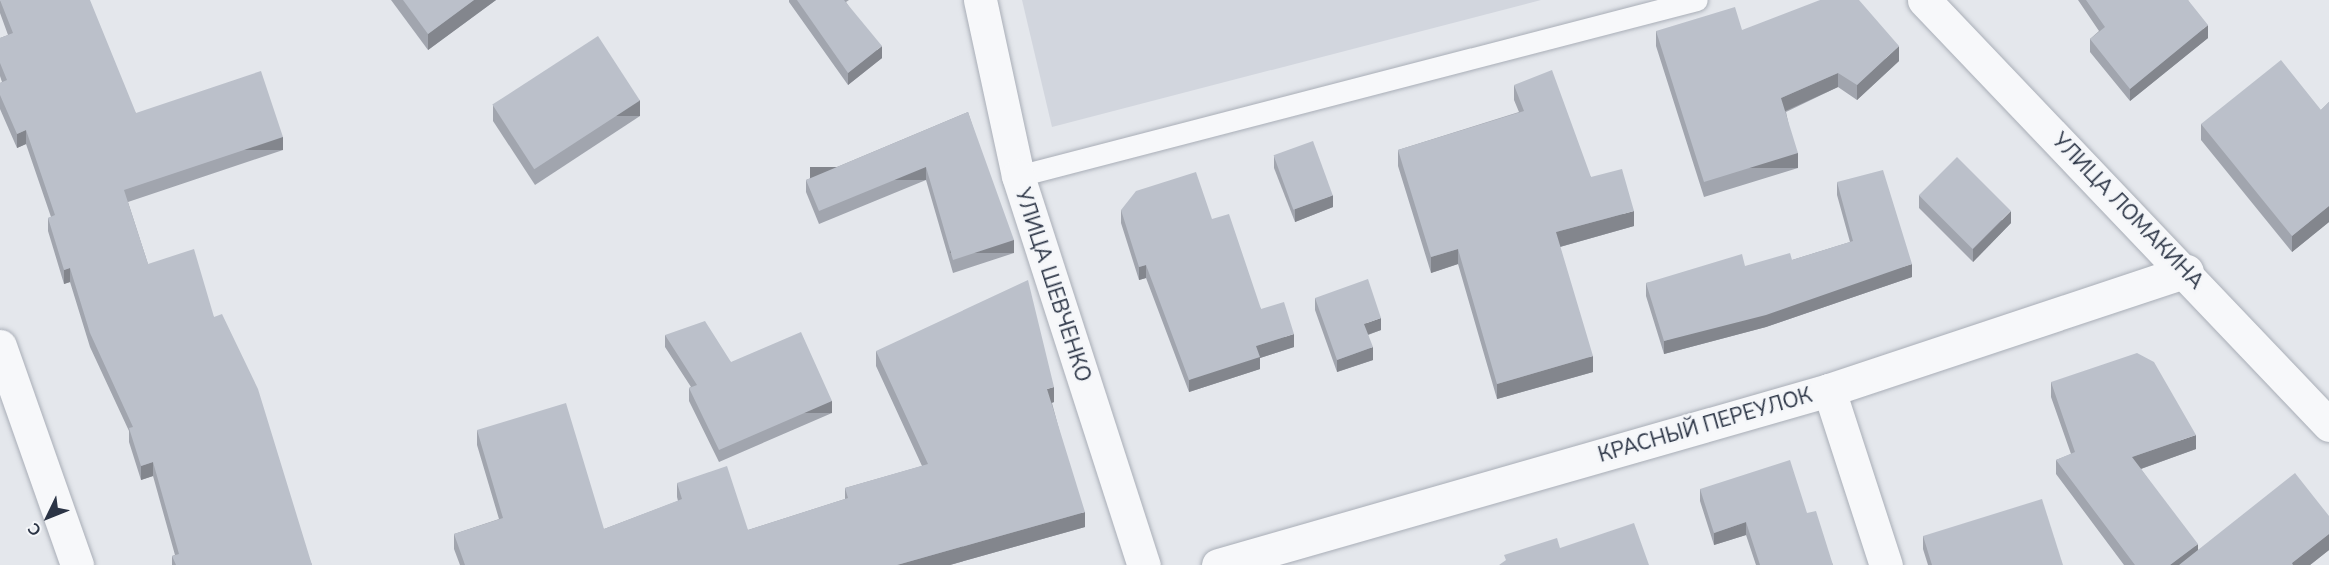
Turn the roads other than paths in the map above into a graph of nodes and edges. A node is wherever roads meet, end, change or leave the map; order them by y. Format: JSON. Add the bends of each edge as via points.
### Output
{"nodes":[{"id":1,"x":980,"y":0,"type":"edge"},
{"id":2,"x":1697,"y":0,"type":"edge"},
{"id":3,"x":1924,"y":0,"type":"edge"},
{"id":4,"x":1018,"y":176,"type":"junction"},
{"id":5,"x":2187,"y":271,"type":"junction"},
{"id":6,"x":0,"y":346,"type":"edge"},
{"id":7,"x":1829,"y":390,"type":"junction"},
{"id":8,"x":2329,"y":425,"type":"edge"},
{"id":9,"x":77,"y":565,"type":"edge"},
{"id":10,"x":1144,"y":565,"type":"edge"},
{"id":11,"x":1218,"y":565,"type":"edge"},
{"id":12,"x":1886,"y":565,"type":"edge"}],
"edges":[{"from":1,"to":4,"type":"street","name":"УЛИЦА ШЕВЧЕНКО"},
{"from":2,"to":4,"type":"lane"},
{"from":3,"to":5,"type":"street","name":"УЛИЦА ЛОМАКИНА"},
{"from":4,"to":10,"type":"street","name":"УЛИЦА ШЕВЧЕНКО"},
{"from":5,"to":7,"type":"street","name":"КРАСНЫЙ ПЕРЕУЛОК"},
{"from":5,"to":8,"type":"street","name":"УЛИЦА ЛОМАКИНА"},
{"from":6,"to":9,"type":"street"},
{"from":7,"to":11,"type":"street","name":"КРАСНЫЙ ПЕРЕУЛОК"},
{"from":7,"to":12,"type":"street"}]}
